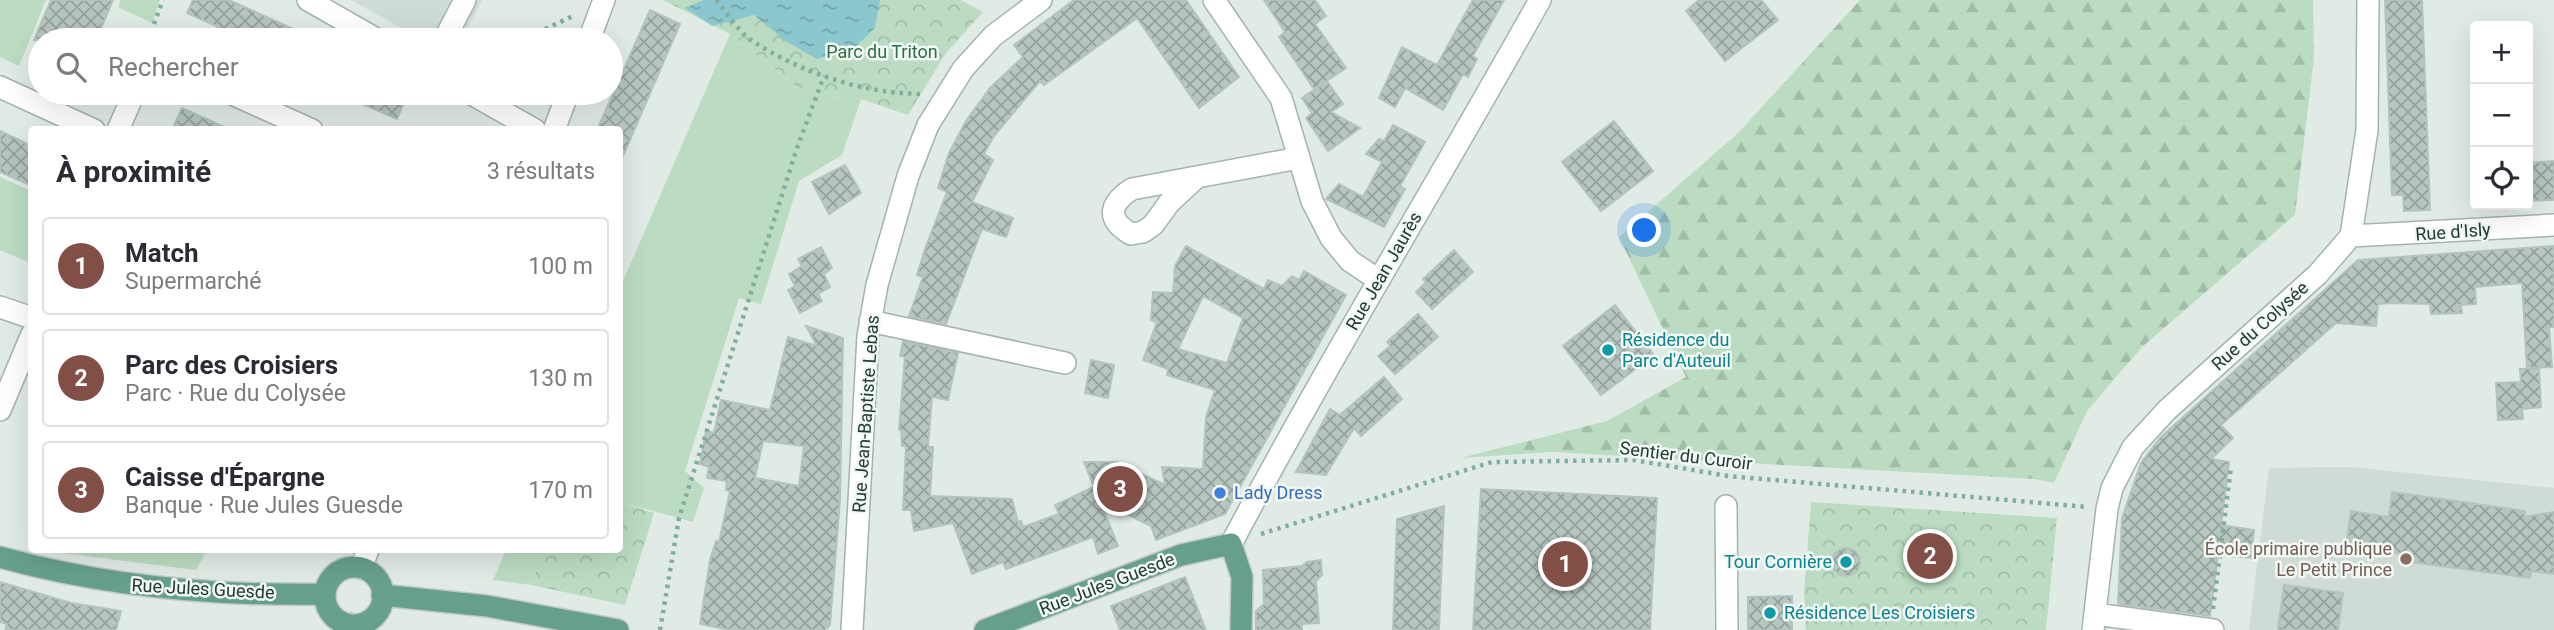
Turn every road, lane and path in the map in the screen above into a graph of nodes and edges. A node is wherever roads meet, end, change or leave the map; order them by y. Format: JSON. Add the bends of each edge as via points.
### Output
{"nodes":[{"id":1,"x":163,"y":0,"type":"edge"},
{"id":2,"x":307,"y":0,"type":"edge"},
{"id":3,"x":465,"y":0,"type":"edge"},
{"id":4,"x":604,"y":0,"type":"edge"},
{"id":5,"x":716,"y":0,"type":"edge"},
{"id":6,"x":1041,"y":0,"type":"edge"},
{"id":7,"x":1213,"y":0,"type":"edge"},
{"id":8,"x":1540,"y":0,"type":"edge"},
{"id":9,"x":2368,"y":0,"type":"edge"},
{"id":10,"x":582,"y":7,"type":"dead end"},
{"id":11,"x":152,"y":28,"type":"edge"},
{"id":12,"x":357,"y":28,"type":"edge"},
{"id":13,"x":450,"y":28,"type":"edge"},
{"id":14,"x":547,"y":28,"type":"edge"},
{"id":15,"x":594,"y":28,"type":"edge"},
{"id":16,"x":824,"y":76,"type":"junction"},
{"id":17,"x":0,"y":87,"type":"edge"},
{"id":18,"x":945,"y":94,"type":"junction"},
{"id":19,"x":28,"y":100,"type":"edge"},
{"id":20,"x":39,"y":105,"type":"edge"},
{"id":21,"x":129,"y":105,"type":"edge"},
{"id":22,"x":257,"y":105,"type":"edge"},
{"id":23,"x":491,"y":105,"type":"edge"},
{"id":24,"x":563,"y":105,"type":"edge"},
{"id":25,"x":85,"y":126,"type":"edge"},
{"id":26,"x":120,"y":126,"type":"edge"},
{"id":27,"x":303,"y":126,"type":"edge"},
{"id":28,"x":528,"y":126,"type":"edge"},
{"id":29,"x":556,"y":126,"type":"edge"},
{"id":30,"x":1299,"y":158,"type":"junction"},
{"id":31,"x":1197,"y":177,"type":"dead end"},
{"id":32,"x":2554,"y":225,"type":"edge"},
{"id":33,"x":2351,"y":236,"type":"junction"},
{"id":34,"x":1377,"y":279,"type":"junction"},
{"id":35,"x":0,"y":307,"type":"edge"},
{"id":36,"x":28,"y":317,"type":"edge"},
{"id":37,"x":870,"y":321,"type":"junction"},
{"id":38,"x":28,"y":344,"type":"edge"},
{"id":39,"x":1065,"y":363,"type":"dead end"},
{"id":40,"x":0,"y":410,"type":"edge"},
{"id":41,"x":2231,"y":467,"type":"dead end"},
{"id":42,"x":1726,"y":506,"type":"dead end"},
{"id":43,"x":2107,"y":509,"type":"junction"},
{"id":44,"x":1231,"y":544,"type":"junction"},
{"id":45,"x":0,"y":557,"type":"edge"},
{"id":46,"x":365,"y":559,"type":"edge"},
{"id":47,"x":325,"y":594,"type":"junction"},
{"id":48,"x":382,"y":595,"type":"junction"},
{"id":49,"x":2094,"y":622,"type":"edge"},
{"id":50,"x":559,"y":625,"type":"edge"},
{"id":51,"x":348,"y":627,"type":"edge"},
{"id":52,"x":618,"y":630,"type":"edge"},
{"id":53,"x":660,"y":630,"type":"edge"},
{"id":54,"x":852,"y":630,"type":"edge"},
{"id":55,"x":985,"y":630,"type":"edge"},
{"id":56,"x":1241,"y":630,"type":"edge"},
{"id":57,"x":1727,"y":630,"type":"edge"},
{"id":58,"x":2212,"y":630,"type":"edge"}],
"edges":[{"from":1,"to":11,"type":"path"},
{"from":2,"to":12,"type":"street"},
{"from":3,"to":13,"type":"street"},
{"from":4,"to":15,"type":"street"},
{"from":5,"to":16,"type":"path","via":[[749,39]]},
{"from":6,"to":18,"type":"street","name":"Rue Jean-Baptiste Lebas","via":[[987,41]]},
{"from":7,"to":30,"type":"street","via":[[1278,91]]},
{"from":8,"to":34,"type":"street","name":"Rue Jean Jaurès","via":[[1442,175]]},
{"from":9,"to":33,"type":"street","via":[[2367,130]]},
{"from":10,"to":14,"type":"path","via":[[579,13]]},
{"from":16,"to":18,"type":"path","via":[[905,94]]},
{"from":16,"to":53,"type":"path","via":[[679,518]]},
{"from":17,"to":19,"type":"street"},
{"from":18,"to":37,"type":"street","name":"Rue Jean-Baptiste Lebas","via":[[911,167]]},
{"from":20,"to":25,"type":"street"},
{"from":21,"to":26,"type":"street"},
{"from":22,"to":27,"type":"street"},
{"from":23,"to":28,"type":"street"},
{"from":24,"to":29,"type":"street"},
{"from":30,"to":31,"type":"street"},
{"from":30,"to":34,"type":"street","via":[[1312,201],[1331,238],[1350,261]]},
{"from":32,"to":33,"type":"street","name":"Rue d'Isly"},
{"from":33,"to":43,"type":"street","name":"Rue du Colysée","via":[[2318,274],[2148,429],[2122,467]]},
{"from":34,"to":44,"type":"street","name":"Rue Jean Jaurès"},
{"from":35,"to":36,"type":"street"},
{"from":37,"to":39,"type":"street"},
{"from":37,"to":54,"type":"street","name":"Rue Jean-Baptiste Lebas"},
{"from":38,"to":40,"type":"street"},
{"from":41,"to":58,"type":"path"},
{"from":42,"to":57,"type":"street"},
{"from":43,"to":44,"type":"path","name":"Sentier du Curoir","via":[[1728,476],[1634,460],[1492,462]]},
{"from":43,"to":49,"type":"street","name":"Rue du Colysée"},
{"from":44,"to":55,"type":"main road","name":"Rue Jules Guesde","via":[[1181,555]]},
{"from":44,"to":56,"type":"main road","via":[[1242,577]]},
{"from":45,"to":47,"type":"main road","name":"Rue Jules Guesde","via":[[150,588]]},
{"from":46,"to":47,"type":"main road","via":[[335,574]]},
{"from":46,"to":48,"type":"main road"},
{"from":47,"to":51,"type":"main road","via":[[333,615]]},
{"from":48,"to":50,"type":"main road","via":[[487,606]]},
{"from":48,"to":51,"type":"main road","via":[[372,617]]},
{"from":49,"to":58,"type":"street"},
{"from":50,"to":52,"type":"main road"}]}
